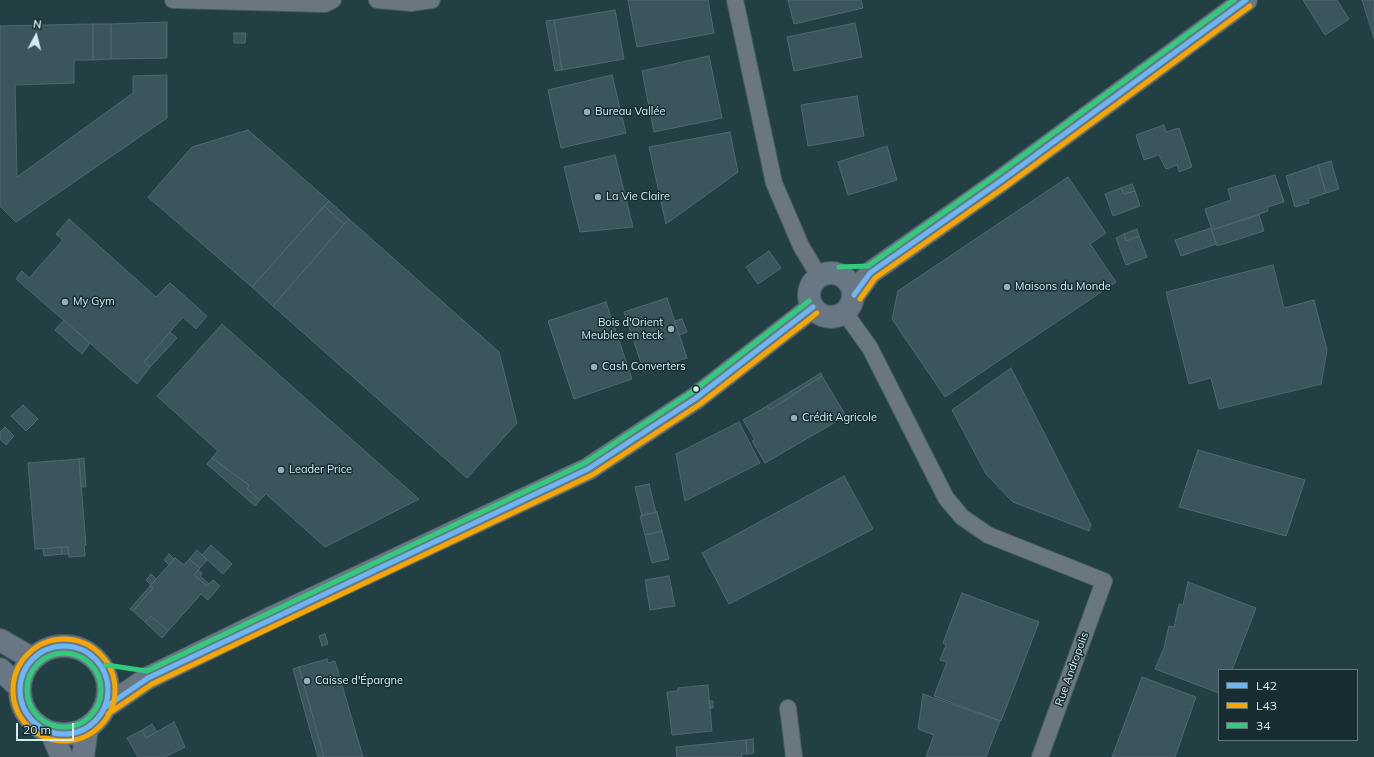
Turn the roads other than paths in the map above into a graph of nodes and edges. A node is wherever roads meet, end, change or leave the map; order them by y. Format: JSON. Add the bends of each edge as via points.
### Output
{"nodes":[{"id":1,"x":173,"y":0,"type":"edge"},
{"id":2,"x":333,"y":0,"type":"edge"},
{"id":3,"x":377,"y":0,"type":"edge"},
{"id":4,"x":432,"y":0,"type":"edge"},
{"id":5,"x":735,"y":0,"type":"edge"},
{"id":6,"x":1246,"y":0,"type":"edge"},
{"id":7,"x":870,"y":273,"type":"junction"},
{"id":8,"x":829,"y":275,"type":"junction"},
{"id":9,"x":849,"y":304,"type":"junction"},
{"id":10,"x":813,"y":307,"type":"junction"},
{"id":11,"x":0,"y":640,"type":"edge"},
{"id":12,"x":33,"y":659,"type":"junction"},
{"id":13,"x":0,"y":669,"type":"edge"},
{"id":14,"x":105,"y":672,"type":"junction"},
{"id":15,"x":148,"y":678,"type":"junction"},
{"id":16,"x":20,"y":688,"type":"junction"},
{"id":17,"x":104,"y":708,"type":"junction"},
{"id":18,"x":788,"y":708,"type":"dead end"},
{"id":19,"x":87,"y":728,"type":"junction"},
{"id":20,"x":51,"y":732,"type":"junction"},
{"id":21,"x":62,"y":757,"type":"edge"},
{"id":22,"x":83,"y":757,"type":"edge"},
{"id":23,"x":794,"y":757,"type":"edge"},
{"id":24,"x":1040,"y":757,"type":"edge"}],
"edges":[{"from":1,"to":2,"type":"street","via":[[325,4]]},
{"from":3,"to":4,"type":"street","via":[[411,3]]},
{"from":5,"to":8,"type":"street","via":[[774,183],[801,246]]},
{"from":6,"to":7,"type":"main road","via":[[1008,176]]},
{"from":7,"to":8,"type":"main road"},
{"from":7,"to":9,"type":"main road"},
{"from":8,"to":9,"type":"main road","via":[[850,282]]},
{"from":8,"to":10,"type":"main road","via":[[813,281],[809,294]]},
{"from":9,"to":10,"type":"main road","via":[[831,318],[818,313]]},
{"from":9,"to":24,"type":"street","name":"Rue Andropolis","via":[[946,498],[962,517],[988,535],[1104,581]]},
{"from":10,"to":15,"type":"main road","via":[[696,398],[588,470]]},
{"from":11,"to":12,"type":"main road"},
{"from":12,"to":14,"type":"main road","via":[[51,648],[72,646],[92,655]]},
{"from":12,"to":16,"type":"main road","via":[[23,672]]},
{"from":13,"to":16,"type":"main road"},
{"from":14,"to":15,"type":"main road"},
{"from":14,"to":17,"type":"main road","via":[[108,696]]},
{"from":15,"to":17,"type":"main road"},
{"from":16,"to":20,"type":"main road","via":[[23,707],[28,715],[42,728]]},
{"from":17,"to":19,"type":"main road"},
{"from":18,"to":23,"type":"street"},
{"from":19,"to":20,"type":"main road","via":[[70,733]]},
{"from":19,"to":22,"type":"main road"},
{"from":20,"to":21,"type":"main road"}]}
